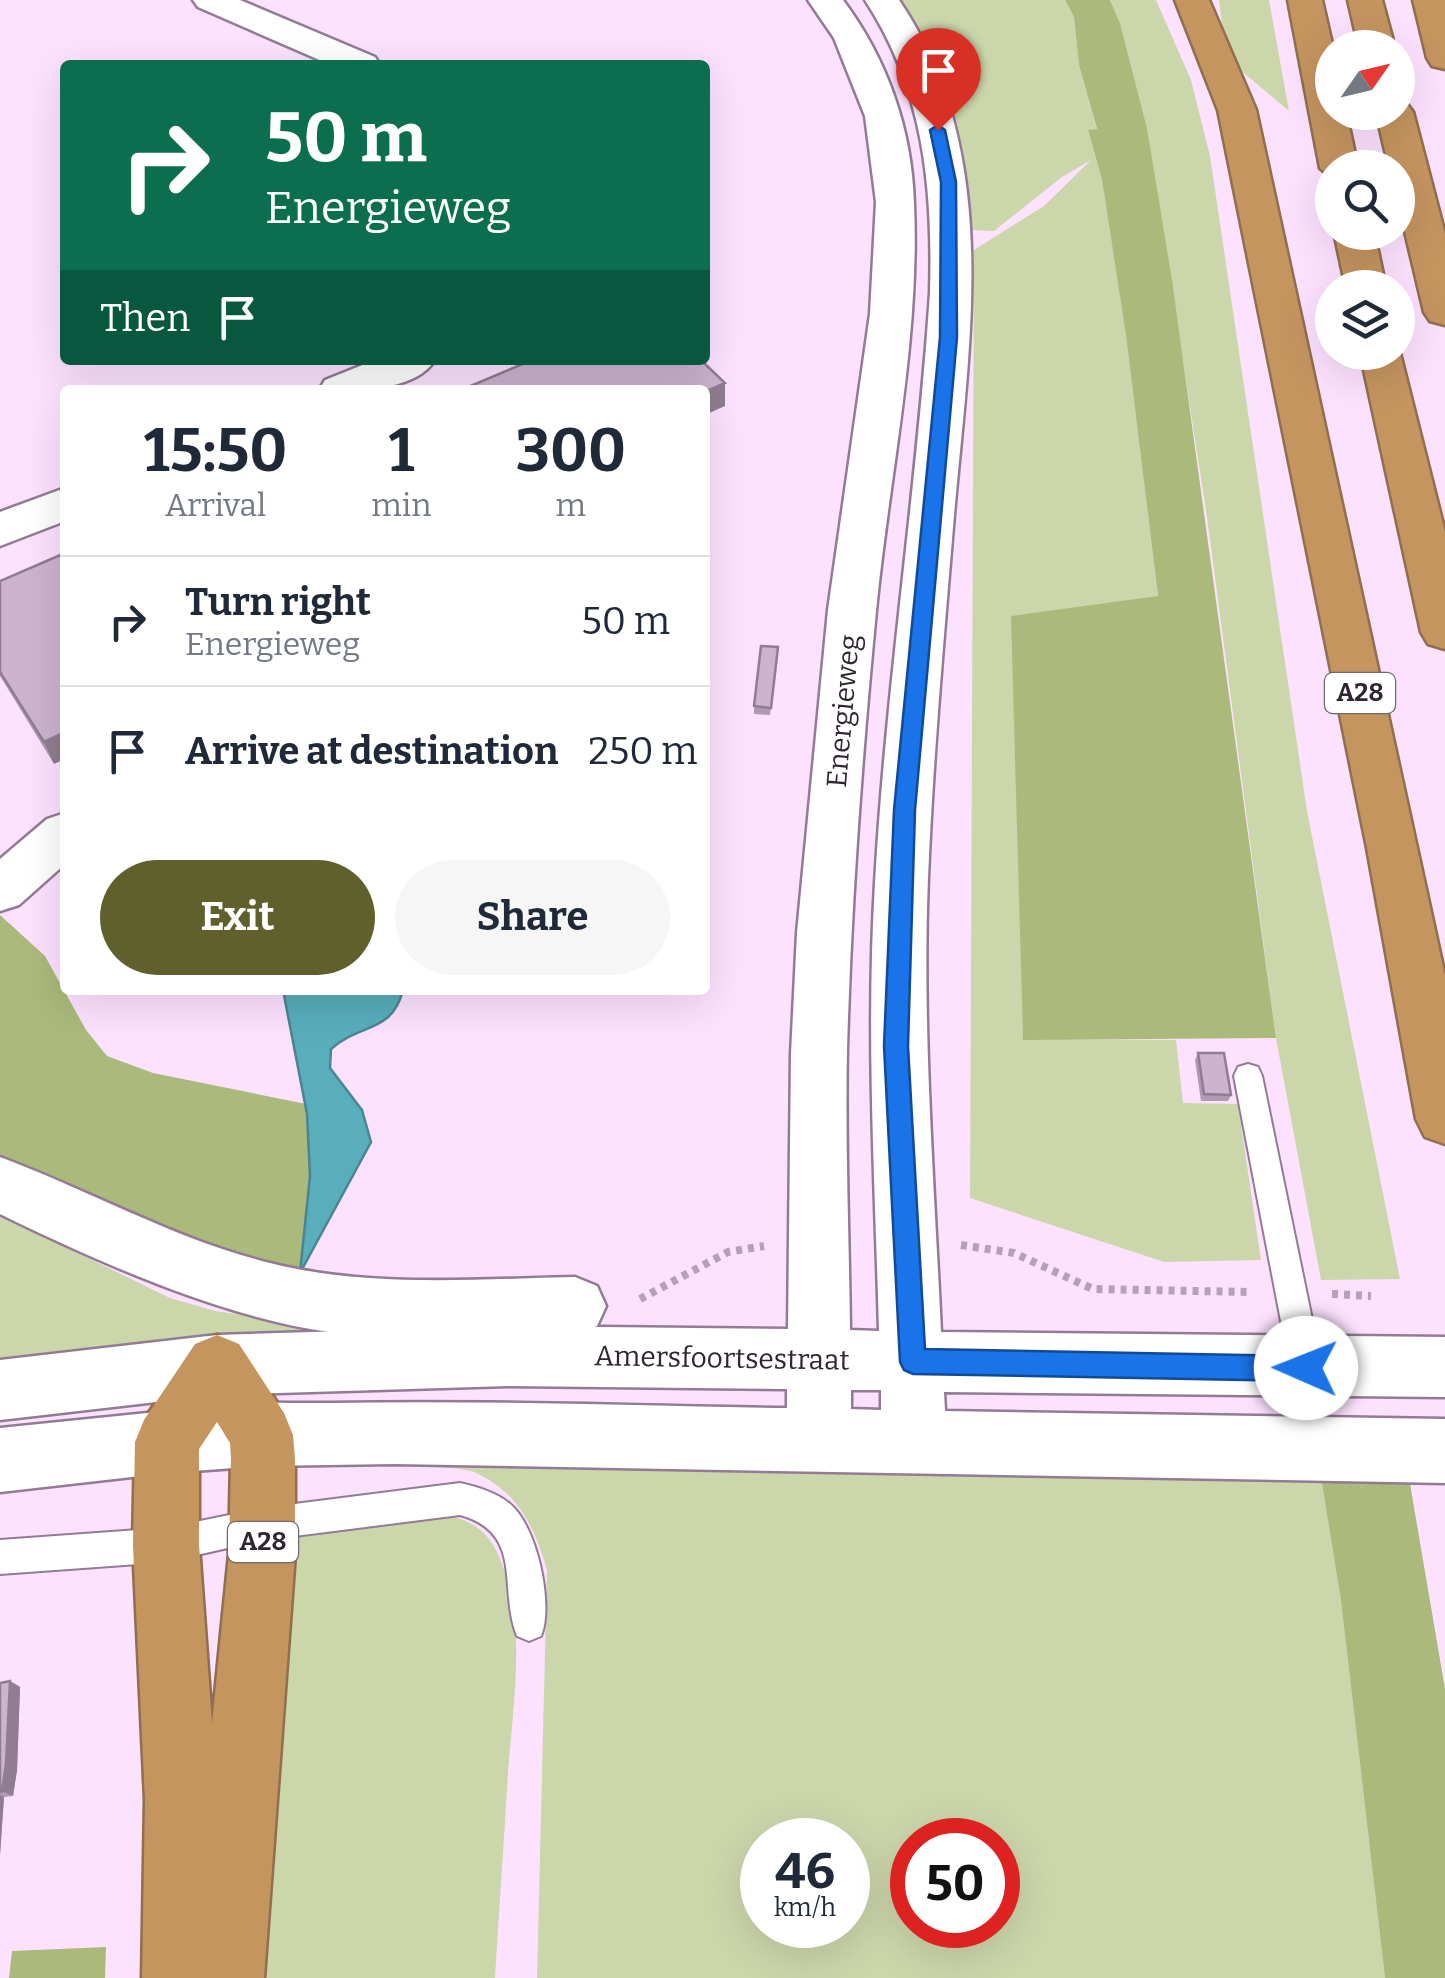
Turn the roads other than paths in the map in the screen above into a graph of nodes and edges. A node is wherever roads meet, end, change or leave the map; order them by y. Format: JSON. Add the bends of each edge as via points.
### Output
{"nodes":[{"id":1,"x":210,"y":0,"type":"edge"},
{"id":2,"x":825,"y":0,"type":"edge"},
{"id":3,"x":882,"y":0,"type":"edge"},
{"id":4,"x":1192,"y":0,"type":"edge"},
{"id":5,"x":1305,"y":0,"type":"edge"},
{"id":6,"x":1365,"y":0,"type":"edge"},
{"id":7,"x":1430,"y":0,"type":"edge"},
{"id":8,"x":1372,"y":30,"type":"edge"},
{"id":9,"x":1445,"y":58,"type":"edge"},
{"id":10,"x":350,"y":60,"type":"edge"},
{"id":11,"x":1399,"y":130,"type":"edge"},
{"id":12,"x":1335,"y":150,"type":"edge"},
{"id":13,"x":1445,"y":312,"type":"edge"},
{"id":14,"x":402,"y":365,"type":"edge"},
{"id":15,"x":1385,"y":370,"type":"edge"},
{"id":16,"x":352,"y":385,"type":"edge"},
{"id":17,"x":60,"y":505,"type":"edge"},
{"id":18,"x":0,"y":530,"type":"edge"},
{"id":19,"x":1445,"y":632,"type":"edge"},
{"id":20,"x":60,"y":837,"type":"edge"},
{"id":21,"x":0,"y":890,"type":"edge"},
{"id":22,"x":1248,"y":1076,"type":"dead end"},
{"id":23,"x":1445,"y":1119,"type":"edge"},
{"id":24,"x":0,"y":1184,"type":"edge"},
{"id":25,"x":576,"y":1306,"type":"road end"},
{"id":26,"x":819,"y":1358,"type":"junction"},
{"id":27,"x":913,"y":1362,"type":"junction"},
{"id":28,"x":217,"y":1365,"type":"junction"},
{"id":29,"x":1445,"y":1367,"type":"edge"},
{"id":30,"x":1306,"y":1368,"type":"junction"},
{"id":31,"x":0,"y":1390,"type":"edge"},
{"id":32,"x":260,"y":1435,"type":"junction"},
{"id":33,"x":819,"y":1441,"type":"junction"},
{"id":34,"x":167,"y":1442,"type":"junction"},
{"id":35,"x":914,"y":1443,"type":"junction"},
{"id":36,"x":1445,"y":1451,"type":"edge"},
{"id":37,"x":0,"y":1460,"type":"edge"},
{"id":38,"x":263,"y":1524,"type":"junction"},
{"id":39,"x":166,"y":1545,"type":"junction"},
{"id":40,"x":0,"y":1557,"type":"edge"},
{"id":41,"x":529,"y":1624,"type":"dead end"},
{"id":42,"x":180,"y":1978,"type":"edge"},
{"id":43,"x":226,"y":1978,"type":"edge"}],
"edges":[{"from":1,"to":10,"type":"main road"},
{"from":2,"to":26,"type":"main road","name":"Energieweg","via":[[852,36],[884,116],[896,202],[892,314],[852,610],[824,933]]},
{"from":3,"to":27,"type":"main road","via":[[902,27],[932,103],[948,182],[948,337],[898,937],[896,1046]]},
{"from":4,"to":23,"type":"highway","number":"A28","via":[[1237,110]]},
{"from":5,"to":12,"type":"highway"},
{"from":6,"to":8,"type":"highway"},
{"from":7,"to":9,"type":"highway"},
{"from":11,"to":13,"type":"highway"},
{"from":14,"to":16,"type":"main road"},
{"from":15,"to":19,"type":"highway"},
{"from":17,"to":18,"type":"main road"},
{"from":20,"to":21,"type":"main road"},
{"from":22,"to":30,"type":"lane"},
{"from":24,"to":25,"type":"main road","name":"Amersfoortsestraat","via":[[184,1265],[290,1296],[374,1306]]},
{"from":26,"to":27,"type":"main road","name":"Amersfoortsestraat"},
{"from":26,"to":28,"type":"main road","name":"Amersfoortsestraat","via":[[545,1356]]},
{"from":26,"to":33,"type":"main road","name":"Energieweg"},
{"from":27,"to":30,"type":"main road","name":"Amersfoortsestraat"},
{"from":27,"to":35,"type":"main road"},
{"from":28,"to":31,"type":"main road","name":"Amersfoortsestraat"},
{"from":28,"to":32,"type":"highway","number":"A28"},
{"from":28,"to":34,"type":"highway"},
{"from":29,"to":30,"type":"main road","name":"Amersfoortsestraat"},
{"from":32,"to":33,"type":"main road"},
{"from":32,"to":34,"type":"main road"},
{"from":32,"to":38,"type":"highway","number":"A28"},
{"from":33,"to":35,"type":"main road"},
{"from":34,"to":37,"type":"main road"},
{"from":34,"to":39,"type":"highway"},
{"from":35,"to":36,"type":"main road"},
{"from":38,"to":39,"type":"lane"},
{"from":38,"to":41,"type":"lane","via":[[460,1500],[485,1503],[520,1540]]},
{"from":38,"to":43,"type":"highway","number":"A28"},
{"from":39,"to":40,"type":"lane"},
{"from":39,"to":42,"type":"highway","via":[[181,1800]]}]}
